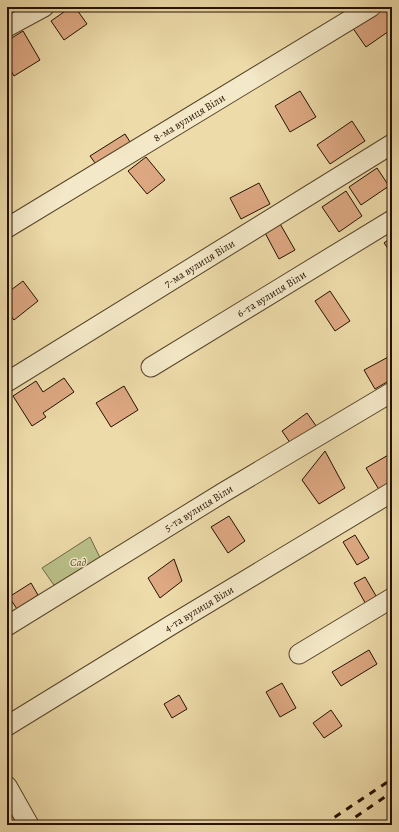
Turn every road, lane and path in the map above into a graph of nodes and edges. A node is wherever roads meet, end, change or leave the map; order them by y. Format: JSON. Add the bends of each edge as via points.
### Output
{"nodes":[{"id":1,"x":44,"y":7,"type":"edge"},
{"id":2,"x":371,"y":7,"type":"edge"},
{"id":3,"x":7,"y":27,"type":"edge"},
{"id":4,"x":392,"y":144,"type":"edge"},
{"id":5,"x":392,"y":220,"type":"edge"},
{"id":6,"x":7,"y":228,"type":"edge"},
{"id":7,"x":151,"y":368,"type":"dead end"},
{"id":8,"x":7,"y":382,"type":"edge"},
{"id":9,"x":392,"y":392,"type":"edge"},
{"id":10,"x":392,"y":492,"type":"edge"},
{"id":11,"x":392,"y":598,"type":"edge"},
{"id":12,"x":7,"y":626,"type":"edge"},
{"id":13,"x":299,"y":654,"type":"dead end"},
{"id":14,"x":7,"y":726,"type":"edge"},
{"id":15,"x":7,"y":786,"type":"edge"},
{"id":16,"x":29,"y":825,"type":"edge"}],
"edges":[{"from":1,"to":3,"type":"street"},
{"from":2,"to":6,"type":"street","name":"8-ма вулиця Віли"},
{"from":4,"to":8,"type":"street","name":"7-ма вулиця Віли"},
{"from":5,"to":7,"type":"street","name":"6-та вулиця Віли"},
{"from":9,"to":12,"type":"street","name":"5-та вулиця Віли"},
{"from":10,"to":14,"type":"street","name":"4-та вулиця Віли"},
{"from":11,"to":13,"type":"street"},
{"from":15,"to":16,"type":"street"}]}
